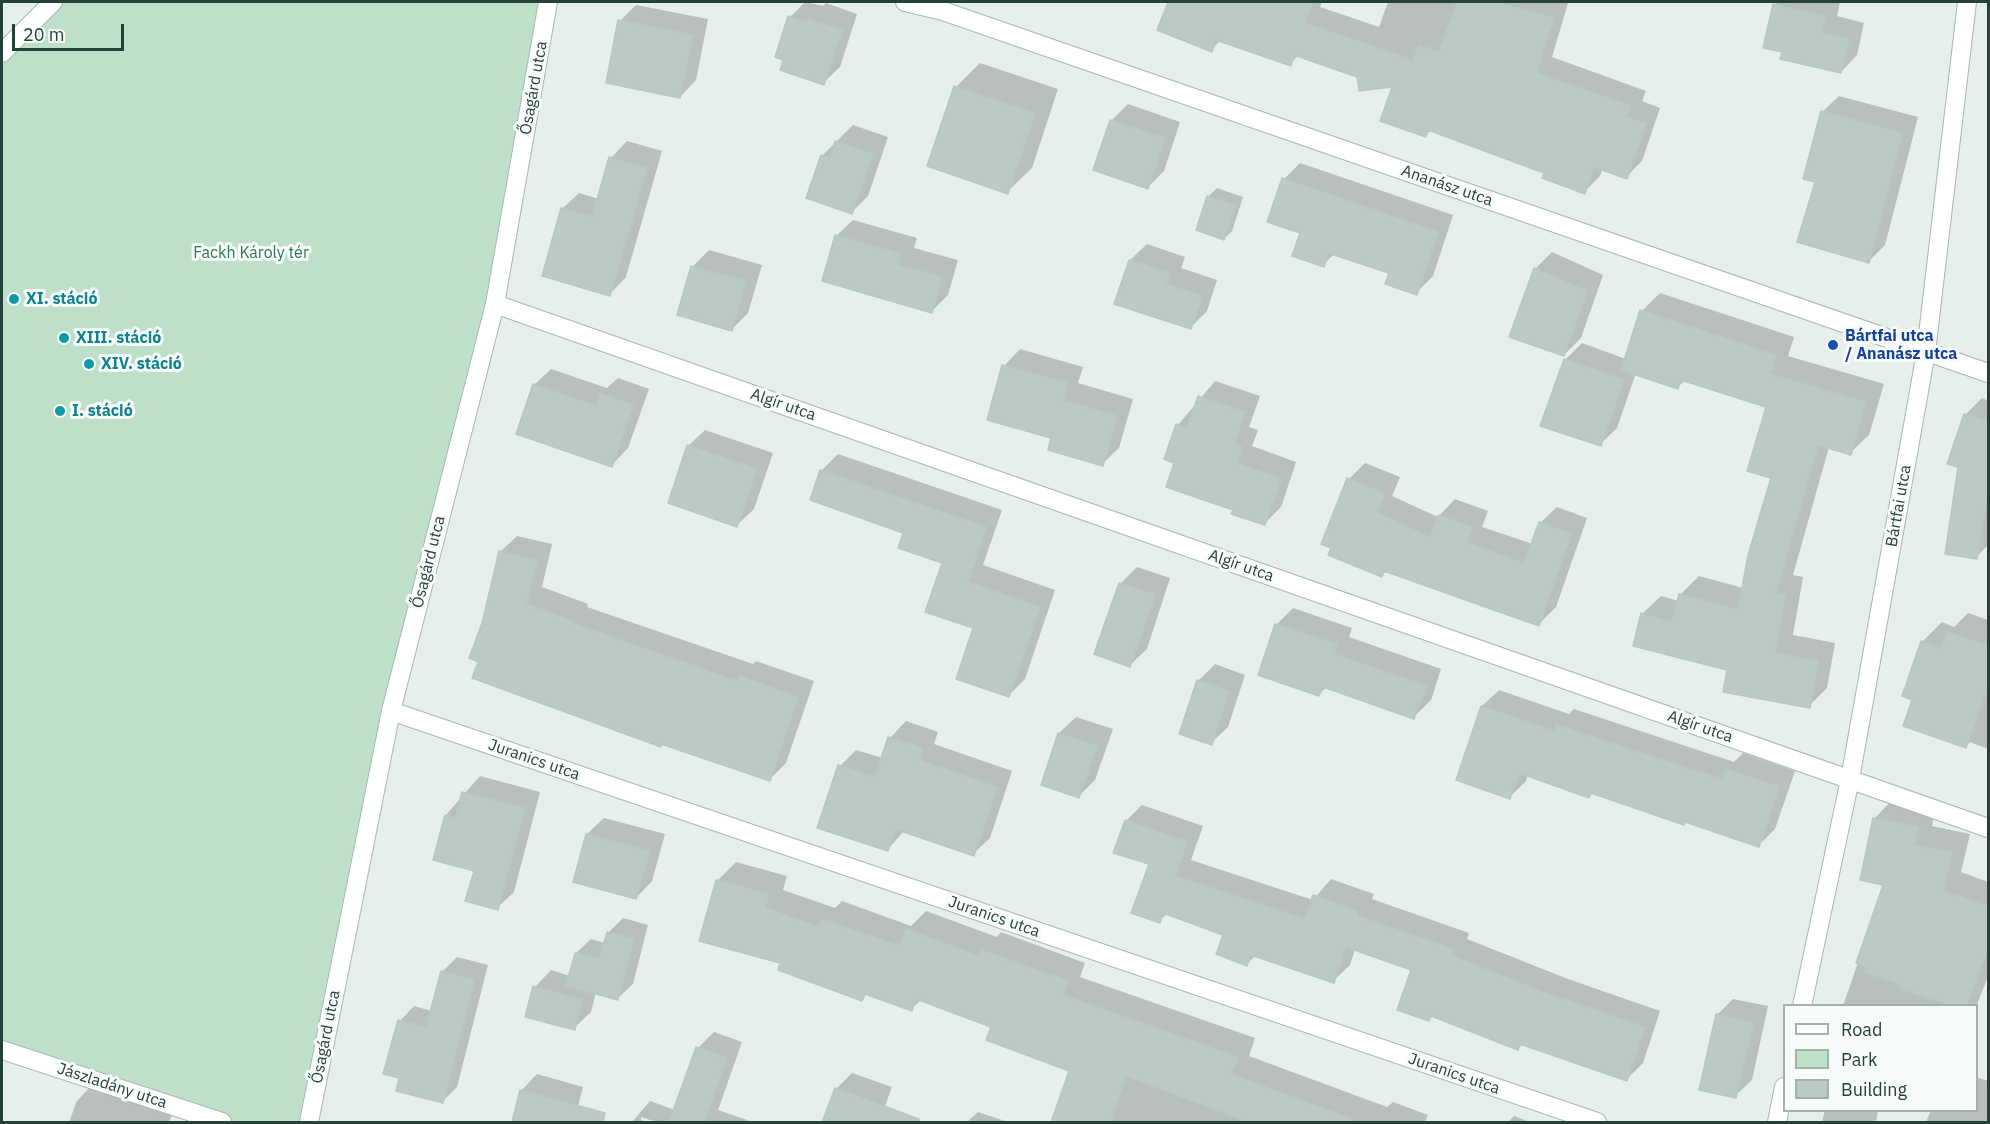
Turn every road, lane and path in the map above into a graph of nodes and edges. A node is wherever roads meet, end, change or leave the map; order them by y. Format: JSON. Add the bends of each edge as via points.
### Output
{"nodes":[{"id":1,"x":53,"y":2,"type":"edge"},
{"id":2,"x":548,"y":2,"type":"edge"},
{"id":3,"x":905,"y":2,"type":"edge"},
{"id":4,"x":1967,"y":2,"type":"edge"},
{"id":5,"x":944,"y":6,"type":"edge"},
{"id":6,"x":2,"y":53,"type":"edge"},
{"id":7,"x":495,"y":304,"type":"junction"},
{"id":8,"x":1926,"y":352,"type":"junction"},
{"id":9,"x":1989,"y":373,"type":"edge"},
{"id":10,"x":392,"y":711,"type":"junction"},
{"id":11,"x":1850,"y":779,"type":"junction"},
{"id":12,"x":1989,"y":828,"type":"edge"},
{"id":13,"x":1802,"y":1004,"type":"edge"},
{"id":14,"x":2,"y":1050,"type":"edge"},
{"id":15,"x":1783,"y":1095,"type":"edge"},
{"id":16,"x":222,"y":1122,"type":"edge"},
{"id":17,"x":309,"y":1122,"type":"edge"},
{"id":18,"x":1597,"y":1122,"type":"edge"},
{"id":19,"x":1777,"y":1122,"type":"edge"}],
"edges":[{"from":1,"to":6,"type":"street"},
{"from":2,"to":7,"type":"street","name":"Ősagárd utca"},
{"from":3,"to":5,"type":"street","name":"Ananász utca"},
{"from":4,"to":8,"type":"street","name":"Bártfai utca"},
{"from":5,"to":8,"type":"street","name":"Ananász utca"},
{"from":7,"to":10,"type":"street","name":"Ősagárd utca"},
{"from":7,"to":11,"type":"street","name":"Algír utca"},
{"from":8,"to":9,"type":"street","name":"Ananász utca"},
{"from":8,"to":11,"type":"street","name":"Bártfai utca"},
{"from":10,"to":17,"type":"street","name":"Ősagárd utca"},
{"from":10,"to":18,"type":"street","name":"Juranics utca"},
{"from":11,"to":12,"type":"street","name":"Algír utca"},
{"from":11,"to":13,"type":"street","name":"Bártfai utca"},
{"from":14,"to":16,"type":"street","name":"Jászladány utca"},
{"from":15,"to":19,"type":"street"}]}
